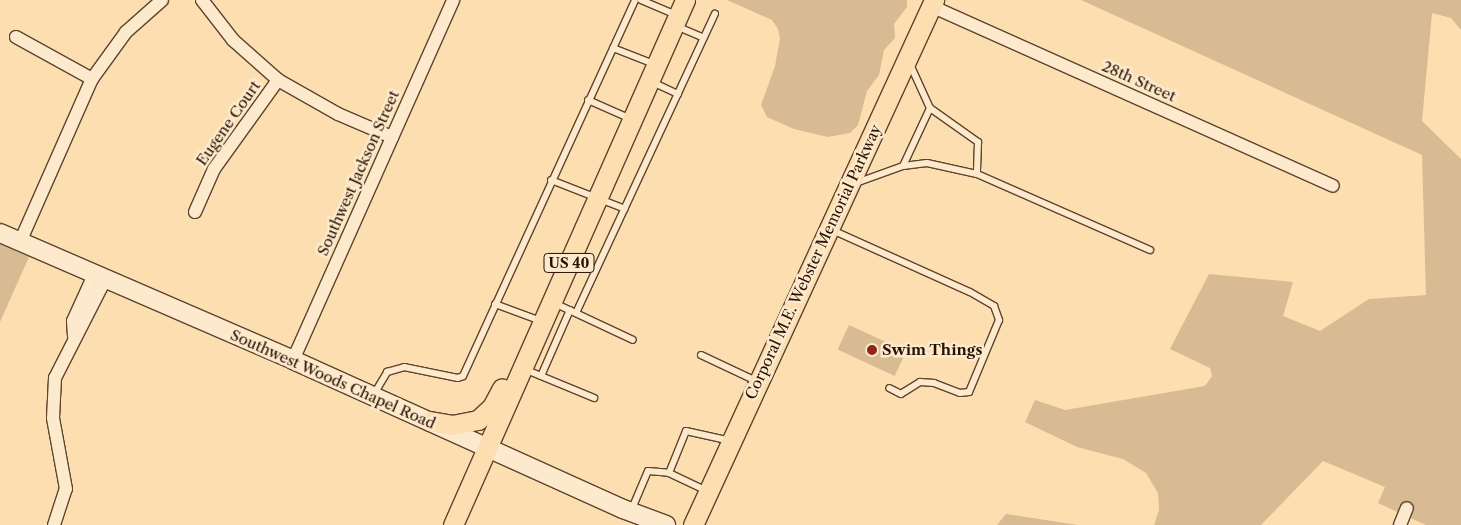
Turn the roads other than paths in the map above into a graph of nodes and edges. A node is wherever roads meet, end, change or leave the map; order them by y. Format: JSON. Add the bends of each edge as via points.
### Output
{"nodes":[{"id":1,"x":162,"y":0,"type":"edge"},
{"id":2,"x":202,"y":0,"type":"edge"},
{"id":3,"x":453,"y":0,"type":"edge"},
{"id":4,"x":636,"y":0,"type":"edge"},
{"id":5,"x":641,"y":0,"type":"edge"},
{"id":6,"x":932,"y":3,"type":"edge"},
{"id":7,"x":679,"y":14,"type":"edge"},
{"id":8,"x":715,"y":14,"type":"dead end"},
{"id":9,"x":16,"y":37,"type":"dead end"},
{"id":10,"x":704,"y":38,"type":"junction"},
{"id":11,"x":613,"y":48,"type":"junction"},
{"id":12,"x":907,"y":57,"type":"junction"},
{"id":13,"x":653,"y":73,"type":"junction"},
{"id":14,"x":92,"y":79,"type":"junction"},
{"id":15,"x":278,"y":80,"type":"junction"},
{"id":16,"x":678,"y":94,"type":"junction"},
{"id":17,"x":588,"y":100,"type":"junction"},
{"id":18,"x":930,"y":108,"type":"junction"},
{"id":19,"x":632,"y":119,"type":"junction"},
{"id":20,"x":392,"y":137,"type":"junction"},
{"id":21,"x":903,"y":166,"type":"junction"},
{"id":22,"x":977,"y":174,"type":"junction"},
{"id":23,"x":551,"y":180,"type":"junction"},
{"id":24,"x":848,"y":186,"type":"junction"},
{"id":25,"x":1333,"y":186,"type":"dead end"},
{"id":26,"x":598,"y":198,"type":"junction"},
{"id":27,"x":625,"y":210,"type":"junction"},
{"id":28,"x":196,"y":212,"type":"dead end"},
{"id":29,"x":828,"y":228,"type":"junction"},
{"id":30,"x":0,"y":233,"type":"edge"},
{"id":31,"x":20,"y":242,"type":"junction"},
{"id":32,"x":1150,"y":250,"type":"dead end"},
{"id":33,"x":99,"y":277,"type":"junction"},
{"id":34,"x":552,"y":302,"type":"junction"},
{"id":35,"x":495,"y":304,"type":"junction"},
{"id":36,"x":573,"y":312,"type":"junction"},
{"id":37,"x":543,"y":322,"type":"junction"},
{"id":38,"x":633,"y":340,"type":"dead end"},
{"id":39,"x":701,"y":355,"type":"dead end"},
{"id":40,"x":293,"y":360,"type":"junction"},
{"id":41,"x":523,"y":368,"type":"junction"},
{"id":42,"x":541,"y":376,"type":"junction"},
{"id":43,"x":757,"y":382,"type":"junction"},
{"id":44,"x":889,"y":388,"type":"dead end"},
{"id":45,"x":373,"y":395,"type":"junction"},
{"id":46,"x":594,"y":398,"type":"dead end"},
{"id":47,"x":430,"y":422,"type":"junction"},
{"id":48,"x":731,"y":441,"type":"junction"},
{"id":49,"x":488,"y":448,"type":"junction"},
{"id":50,"x":669,"y":473,"type":"junction"},
{"id":51,"x":708,"y":491,"type":"junction"},
{"id":52,"x":1407,"y":508,"type":"dead end"},
{"id":53,"x":631,"y":512,"type":"junction"},
{"id":54,"x":54,"y":525,"type":"edge"},
{"id":55,"x":453,"y":525,"type":"edge"},
{"id":56,"x":666,"y":525,"type":"edge"},
{"id":57,"x":693,"y":525,"type":"edge"},
{"id":58,"x":1400,"y":525,"type":"edge"}],
"edges":[{"from":1,"to":14,"type":"street","via":[[126,32]]},
{"from":2,"to":15,"type":"street","via":[[233,40]]},
{"from":3,"to":20,"type":"street","name":"Southwest Jackson Street"},
{"from":4,"to":11,"type":"lane"},
{"from":5,"to":7,"type":"lane"},
{"from":6,"to":12,"type":"main road","name":"Corporal M.E. Webster Memorial Parkway"},
{"from":6,"to":25,"type":"street","name":"28th Street"},
{"from":7,"to":10,"type":"lane"},
{"from":7,"to":13,"type":"main road","number":"US 40"},
{"from":8,"to":10,"type":"lane"},
{"from":9,"to":14,"type":"street"},
{"from":10,"to":16,"type":"lane"},
{"from":11,"to":13,"type":"lane"},
{"from":11,"to":17,"type":"lane"},
{"from":12,"to":18,"type":"lane"},
{"from":12,"to":24,"type":"main road","name":"Corporal M.E. Webster Memorial Parkway"},
{"from":13,"to":16,"type":"lane"},
{"from":13,"to":19,"type":"main road","number":"US 40"},
{"from":14,"to":31,"type":"street"},
{"from":15,"to":20,"type":"street","via":[[338,114]]},
{"from":15,"to":28,"type":"street","name":"Eugene Court","via":[[220,161]]},
{"from":16,"to":27,"type":"lane"},
{"from":17,"to":19,"type":"lane"},
{"from":17,"to":23,"type":"lane"},
{"from":18,"to":21,"type":"lane"},
{"from":18,"to":22,"type":"lane","via":[[978,142]]},
{"from":19,"to":26,"type":"main road","number":"US 40"},
{"from":20,"to":40,"type":"street","name":"Southwest Jackson Street"},
{"from":21,"to":22,"type":"lane","via":[[927,163]]},
{"from":21,"to":24,"type":"lane"},
{"from":22,"to":32,"type":"lane"},
{"from":23,"to":26,"type":"lane"},
{"from":23,"to":35,"type":"lane"},
{"from":24,"to":29,"type":"main road","name":"Corporal M.E. Webster Memorial Parkway"},
{"from":26,"to":27,"type":"lane"},
{"from":26,"to":34,"type":"main road","number":"US 40"},
{"from":27,"to":36,"type":"lane"},
{"from":29,"to":43,"type":"main road","name":"Corporal M.E. Webster Memorial Parkway"},
{"from":29,"to":44,"type":"lane","via":[[994,306],[999,320],[969,392],[960,393],[934,382],[920,382],[901,394]]},
{"from":30,"to":31,"type":"main road","name":"Southwest Woods Chapel Road"},
{"from":31,"to":33,"type":"main road","name":"Southwest Woods Chapel Road"},
{"from":33,"to":40,"type":"main road","name":"Southwest Woods Chapel Road"},
{"from":33,"to":54,"type":"street","via":[[73,321],[74,336],[55,378],[52,398],[66,489]]},
{"from":34,"to":36,"type":"lane"},
{"from":34,"to":37,"type":"main road","number":"US 40"},
{"from":35,"to":37,"type":"lane"},
{"from":35,"to":45,"type":"lane","via":[[463,376],[458,378],[404,367],[387,372]]},
{"from":36,"to":38,"type":"lane"},
{"from":36,"to":42,"type":"lane"},
{"from":37,"to":41,"type":"main road","number":"US 40"},
{"from":37,"to":47,"type":"main road","via":[[529,337],[486,414],[466,424]]},
{"from":39,"to":43,"type":"lane"},
{"from":40,"to":45,"type":"main road","name":"Southwest Woods Chapel Road"},
{"from":41,"to":42,"type":"lane"},
{"from":41,"to":49,"type":"main road","number":"US 40"},
{"from":42,"to":46,"type":"lane"},
{"from":43,"to":48,"type":"main road","name":"Corporal M.E. Webster Memorial Parkway"},
{"from":45,"to":47,"type":"main road","name":"Southwest Woods Chapel Road"},
{"from":47,"to":49,"type":"main road","name":"Southwest Woods Chapel Road"},
{"from":48,"to":50,"type":"lane","via":[[686,431]]},
{"from":48,"to":51,"type":"main road","name":"Corporal M.E. Webster Memorial Parkway"},
{"from":49,"to":53,"type":"main road","name":"Southwest Woods Chapel Road"},
{"from":49,"to":55,"type":"main road","number":"US 40"},
{"from":50,"to":51,"type":"lane"},
{"from":50,"to":53,"type":"lane","via":[[648,471]]},
{"from":51,"to":57,"type":"main road","name":"Corporal M.E. Webster Memorial Parkway"},
{"from":52,"to":58,"type":"street"},
{"from":53,"to":56,"type":"main road","name":"Southwest Woods Chapel Road"}]}
